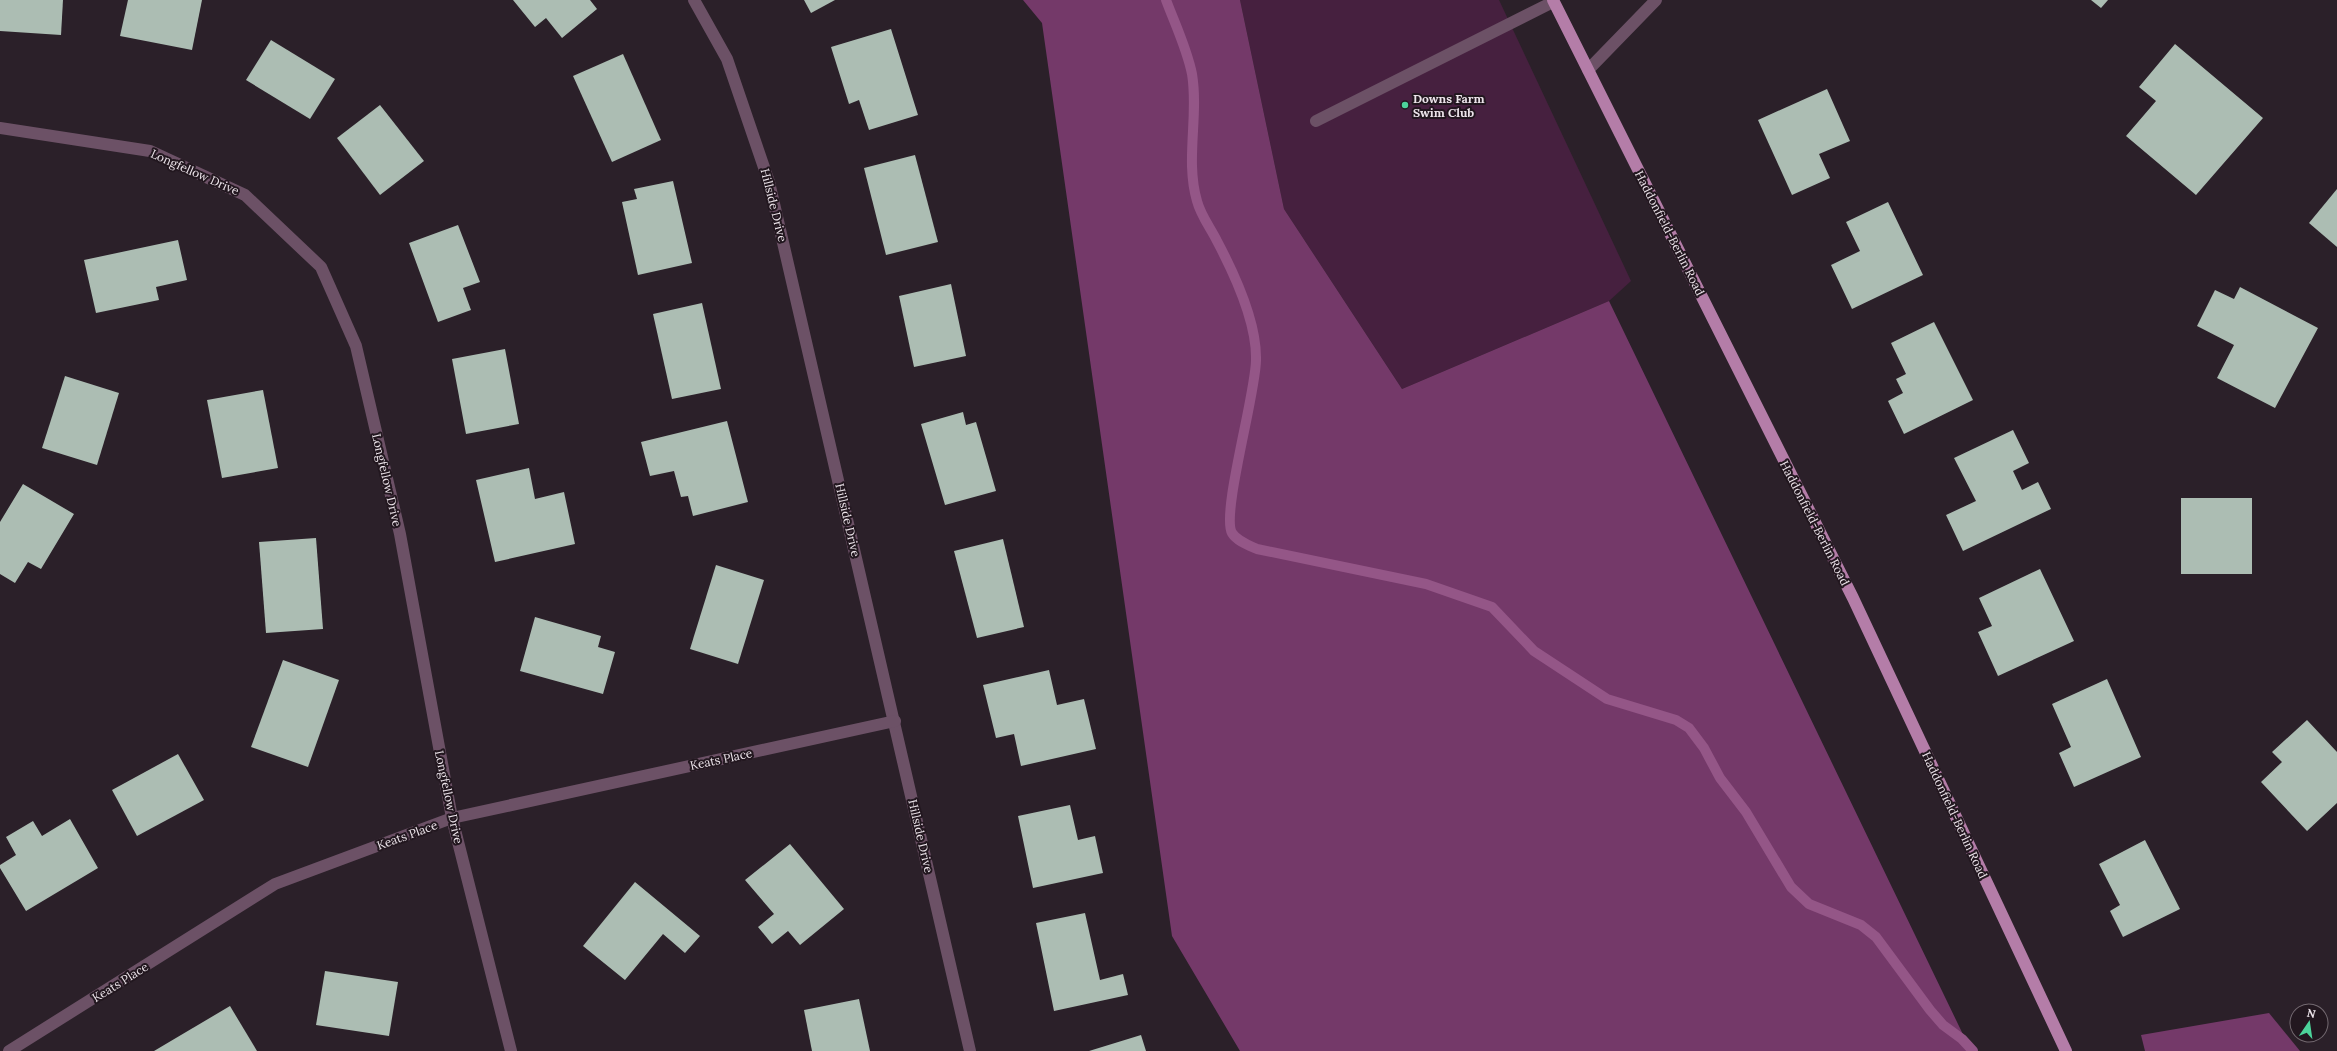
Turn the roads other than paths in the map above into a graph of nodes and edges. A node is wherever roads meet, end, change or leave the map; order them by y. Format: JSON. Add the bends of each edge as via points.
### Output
{"nodes":[{"id":1,"x":694,"y":0,"type":"edge"},
{"id":2,"x":1656,"y":0,"type":"edge"},
{"id":3,"x":1553,"y":1,"type":"edge"},
{"id":4,"x":1588,"y":70,"type":"junction"},
{"id":5,"x":1316,"y":121,"type":"dead end"},
{"id":6,"x":0,"y":128,"type":"edge"},
{"id":7,"x":895,"y":721,"type":"junction"},
{"id":8,"x":452,"y":818,"type":"junction"},
{"id":9,"x":9,"y":1051,"type":"edge"},
{"id":10,"x":512,"y":1051,"type":"edge"},
{"id":11,"x":970,"y":1051,"type":"edge"},
{"id":12,"x":2066,"y":1051,"type":"edge"}],
"edges":[{"from":1,"to":7,"type":"street","name":"Hillside Drive","via":[[727,59],[769,182]]},
{"from":2,"to":4,"type":"street"},
{"from":3,"to":4,"type":"main road","name":"Haddonfield-Berlin Road"},
{"from":3,"to":5,"type":"street"},
{"from":4,"to":12,"type":"main road","name":"Haddonfield-Berlin Road","via":[[1849,591]]},
{"from":6,"to":8,"type":"street","name":"Longfellow Drive","via":[[150,151],[246,195],[321,267],[356,346],[400,534]]},
{"from":7,"to":8,"type":"street","name":"Keats Place"},
{"from":7,"to":11,"type":"street","name":"Hillside Drive"},
{"from":8,"to":9,"type":"street","name":"Keats Place","via":[[275,884]]},
{"from":8,"to":10,"type":"street","name":"Longfellow Drive"}]}
